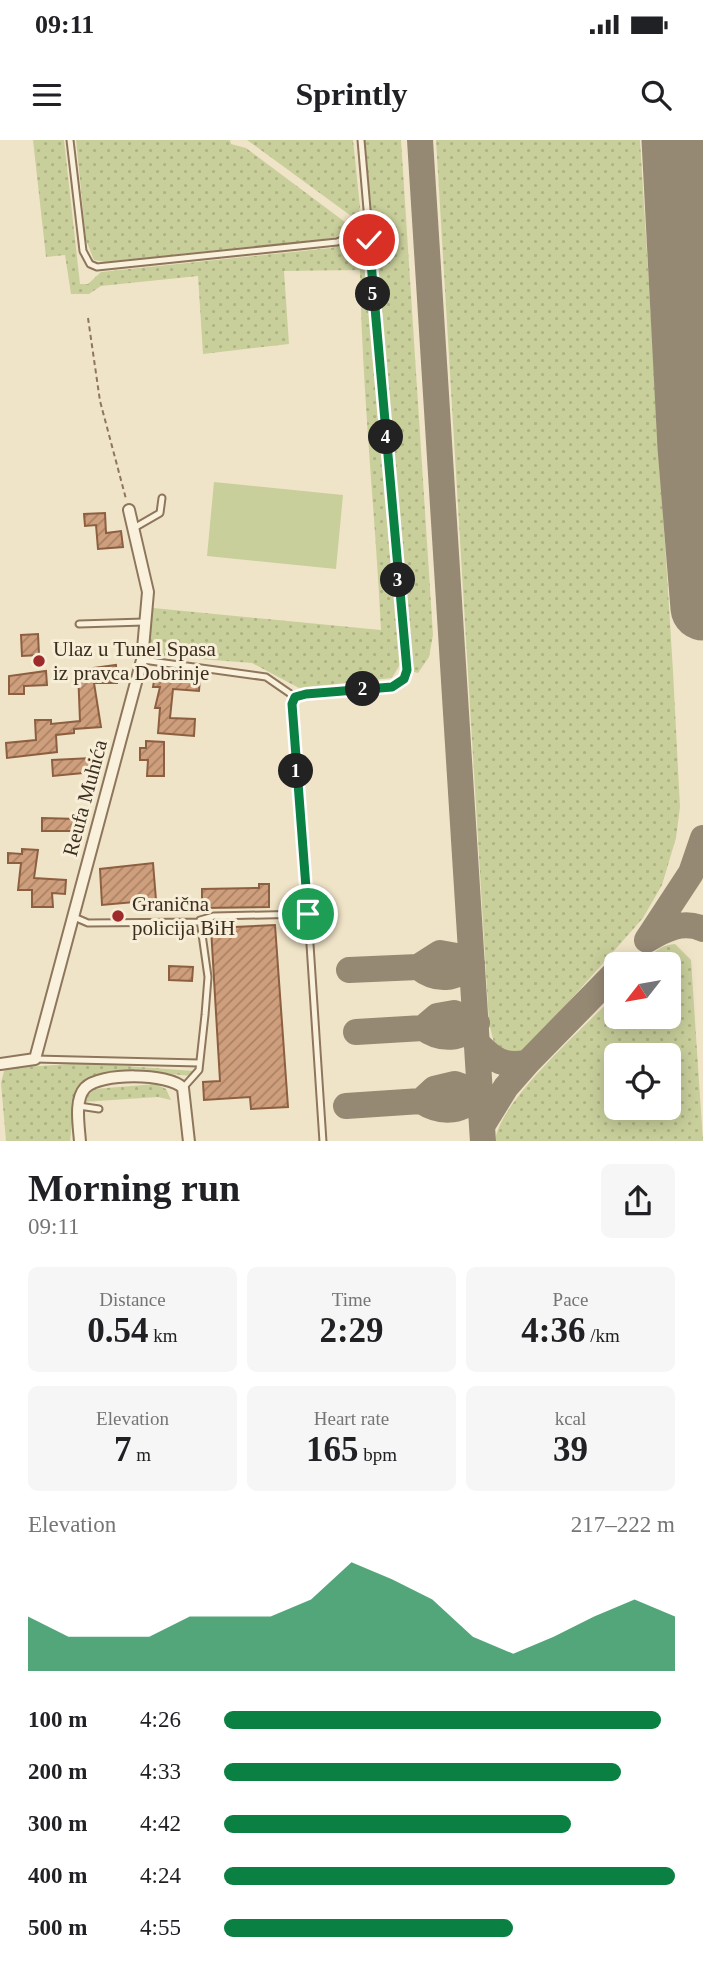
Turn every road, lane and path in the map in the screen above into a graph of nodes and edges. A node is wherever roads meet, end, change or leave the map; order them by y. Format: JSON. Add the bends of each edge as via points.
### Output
{"nodes":[{"id":1,"x":70,"y":140,"type":"edge"},
{"id":2,"x":361,"y":140,"type":"edge"},
{"id":3,"x":368,"y":232,"type":"junction"},
{"id":4,"x":88,"y":318,"type":"dead end"},
{"id":5,"x":162,"y":498,"type":"dead end"},
{"id":6,"x":129,"y":510,"type":"joint"},
{"id":7,"x":134,"y":528,"type":"junction"},
{"id":8,"x":144,"y":622,"type":"junction"},
{"id":9,"x":79,"y":624,"type":"dead end"},
{"id":10,"x":142,"y":660,"type":"junction"},
{"id":11,"x":295,"y":697,"type":"junction"},
{"id":12,"x":308,"y":914,"type":"junction"},
{"id":13,"x":73,"y":916,"type":"junction"},
{"id":14,"x":198,"y":922,"type":"junction"},
{"id":15,"x":35,"y":1059,"type":"junction"},
{"id":16,"x":199,"y":1063,"type":"junction"},
{"id":17,"x":0,"y":1064,"type":"edge"},
{"id":18,"x":184,"y":1088,"type":"junction"},
{"id":19,"x":79,"y":1106,"type":"junction"},
{"id":20,"x":99,"y":1109,"type":"dead end"},
{"id":21,"x":80,"y":1141,"type":"edge"},
{"id":22,"x":189,"y":1141,"type":"edge"},
{"id":23,"x":323,"y":1141,"type":"edge"}],
"edges":[{"from":1,"to":3,"type":"lane","via":[[83,251],[97,267],[337,242]]},
{"from":2,"to":3,"type":"lane"},
{"from":3,"to":11,"type":"lane","via":[[407,670],[404,679],[392,687]]},
{"from":4,"to":6,"type":"path","via":[[100,401]]},
{"from":5,"to":7,"type":"lane","via":[[160,513]]},
{"from":6,"to":7,"type":"street","name":"Reufa Muhića"},
{"from":7,"to":8,"type":"street","name":"Reufa Muhića","via":[[148,592]]},
{"from":8,"to":9,"type":"lane"},
{"from":8,"to":10,"type":"street","name":"Reufa Muhića"},
{"from":10,"to":11,"type":"lane","via":[[266,677]]},
{"from":10,"to":13,"type":"street","name":"Reufa Muhića"},
{"from":11,"to":12,"type":"lane","via":[[292,713]]},
{"from":12,"to":14,"type":"lane","via":[[214,916]]},
{"from":12,"to":23,"type":"lane"},
{"from":13,"to":14,"type":"lane","via":[[88,923]]},
{"from":13,"to":15,"type":"street","name":"Reufa Muhića"},
{"from":14,"to":16,"type":"lane","via":[[208,977]]},
{"from":15,"to":16,"type":"lane"},
{"from":15,"to":17,"type":"street"},
{"from":16,"to":18,"type":"lane","via":[[195,1077]]},
{"from":18,"to":19,"type":"street","via":[[162,1077],[101,1081],[82,1090]]},
{"from":18,"to":22,"type":"street"},
{"from":19,"to":20,"type":"lane"},
{"from":19,"to":21,"type":"street"}]}
